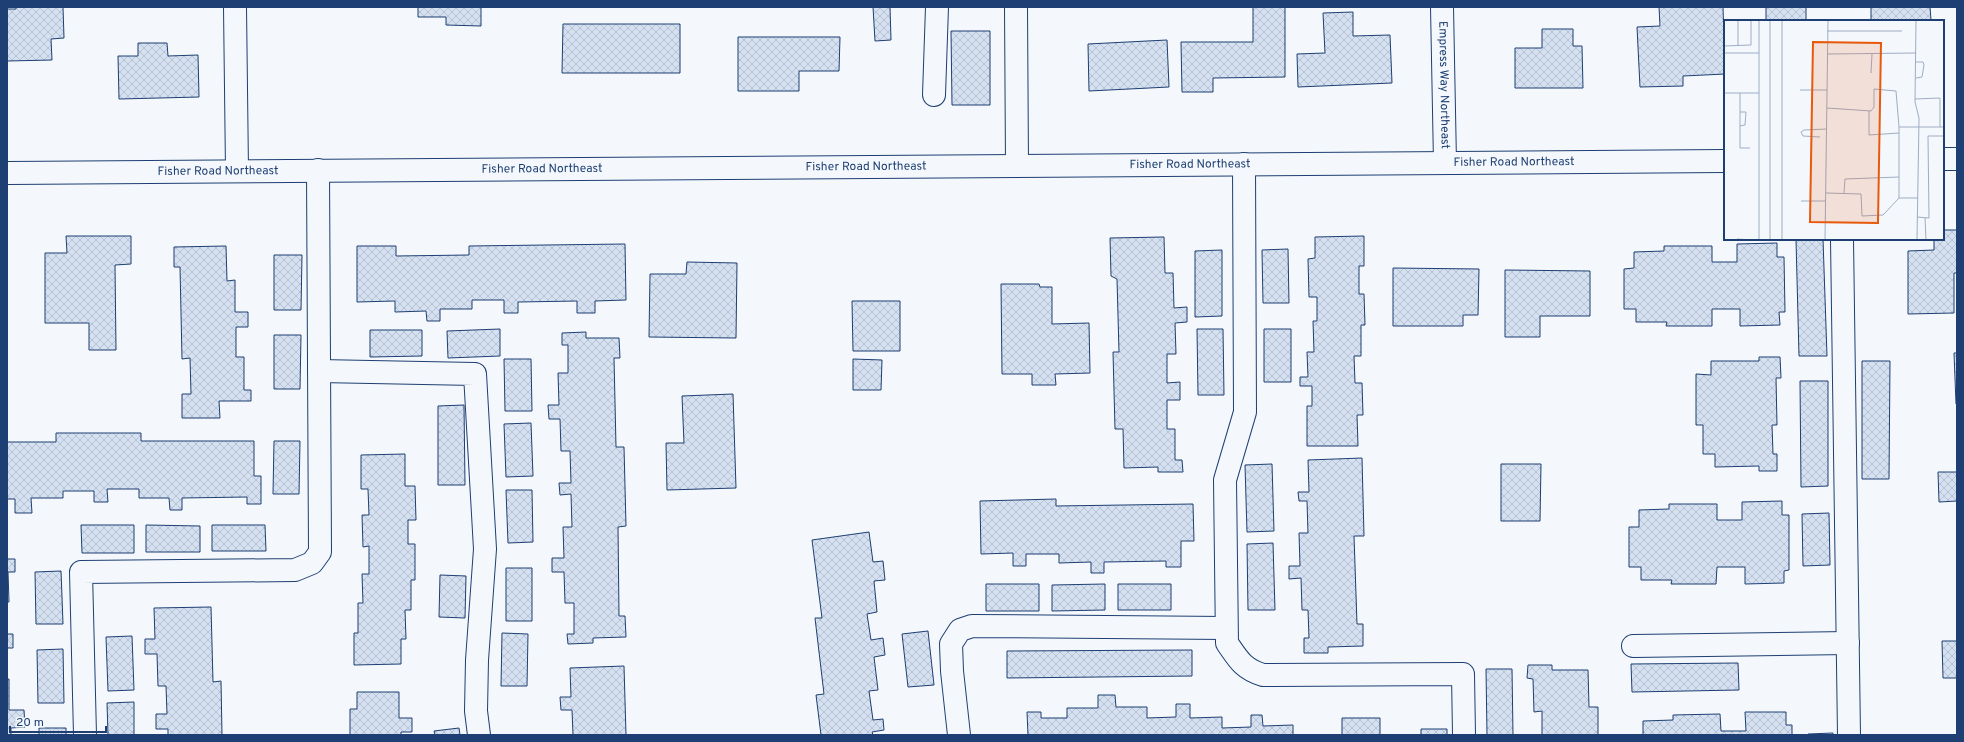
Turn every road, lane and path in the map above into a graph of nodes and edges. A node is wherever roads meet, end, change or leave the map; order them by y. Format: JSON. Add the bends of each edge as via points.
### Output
{"nodes":[{"id":1,"x":235,"y":7,"type":"edge"},
{"id":2,"x":937,"y":7,"type":"edge"},
{"id":3,"x":1016,"y":7,"type":"edge"},
{"id":4,"x":1442,"y":7,"type":"edge"},
{"id":5,"x":934,"y":95,"type":"dead end"},
{"id":6,"x":1944,"y":159,"type":"edge"},
{"id":7,"x":1957,"y":159,"type":"edge"},
{"id":8,"x":1724,"y":161,"type":"edge"},
{"id":9,"x":1244,"y":164,"type":"junction"},
{"id":10,"x":1445,"y":164,"type":"junction"},
{"id":11,"x":1017,"y":166,"type":"junction"},
{"id":12,"x":318,"y":170,"type":"junction"},
{"id":13,"x":237,"y":171,"type":"junction"},
{"id":14,"x":7,"y":173,"type":"edge"},
{"id":15,"x":1842,"y":240,"type":"edge"},
{"id":16,"x":319,"y":370,"type":"junction"},
{"id":17,"x":1226,"y":628,"type":"junction"},
{"id":18,"x":1848,"y":643,"type":"junction"},
{"id":19,"x":1633,"y":646,"type":"dead end"},
{"id":20,"x":85,"y":735,"type":"edge"},
{"id":21,"x":479,"y":735,"type":"edge"},
{"id":22,"x":959,"y":735,"type":"edge"},
{"id":23,"x":1464,"y":735,"type":"edge"},
{"id":24,"x":1849,"y":735,"type":"edge"}],
"edges":[{"from":1,"to":13,"type":"street"},
{"from":2,"to":5,"type":"street"},
{"from":3,"to":11,"type":"street"},
{"from":4,"to":10,"type":"street","name":"Empress Way Northeast"},
{"from":6,"to":7,"type":"street"},
{"from":8,"to":10,"type":"street","name":"Fisher Road Northeast"},
{"from":9,"to":10,"type":"street","name":"Fisher Road Northeast"},
{"from":9,"to":11,"type":"street","name":"Fisher Road Northeast"},
{"from":9,"to":17,"type":"street","via":[[1245,412],[1225,480]]},
{"from":11,"to":12,"type":"street","name":"Fisher Road Northeast"},
{"from":12,"to":13,"type":"street","name":"Fisher Road Northeast"},
{"from":12,"to":16,"type":"street"},
{"from":13,"to":14,"type":"street","name":"Fisher Road Northeast"},
{"from":15,"to":18,"type":"street"},
{"from":16,"to":20,"type":"street","via":[[320,552],[312,563],[295,570],[81,572]]},
{"from":16,"to":21,"type":"street","via":[[475,374],[485,549],[477,660],[476,712]]},
{"from":17,"to":22,"type":"street","via":[[972,626],[960,630],[951,644]]},
{"from":17,"to":23,"type":"street","via":[[1227,643],[1237,658],[1249,670],[1263,675],[1463,674]]},
{"from":18,"to":19,"type":"street"},
{"from":18,"to":24,"type":"street"}]}
